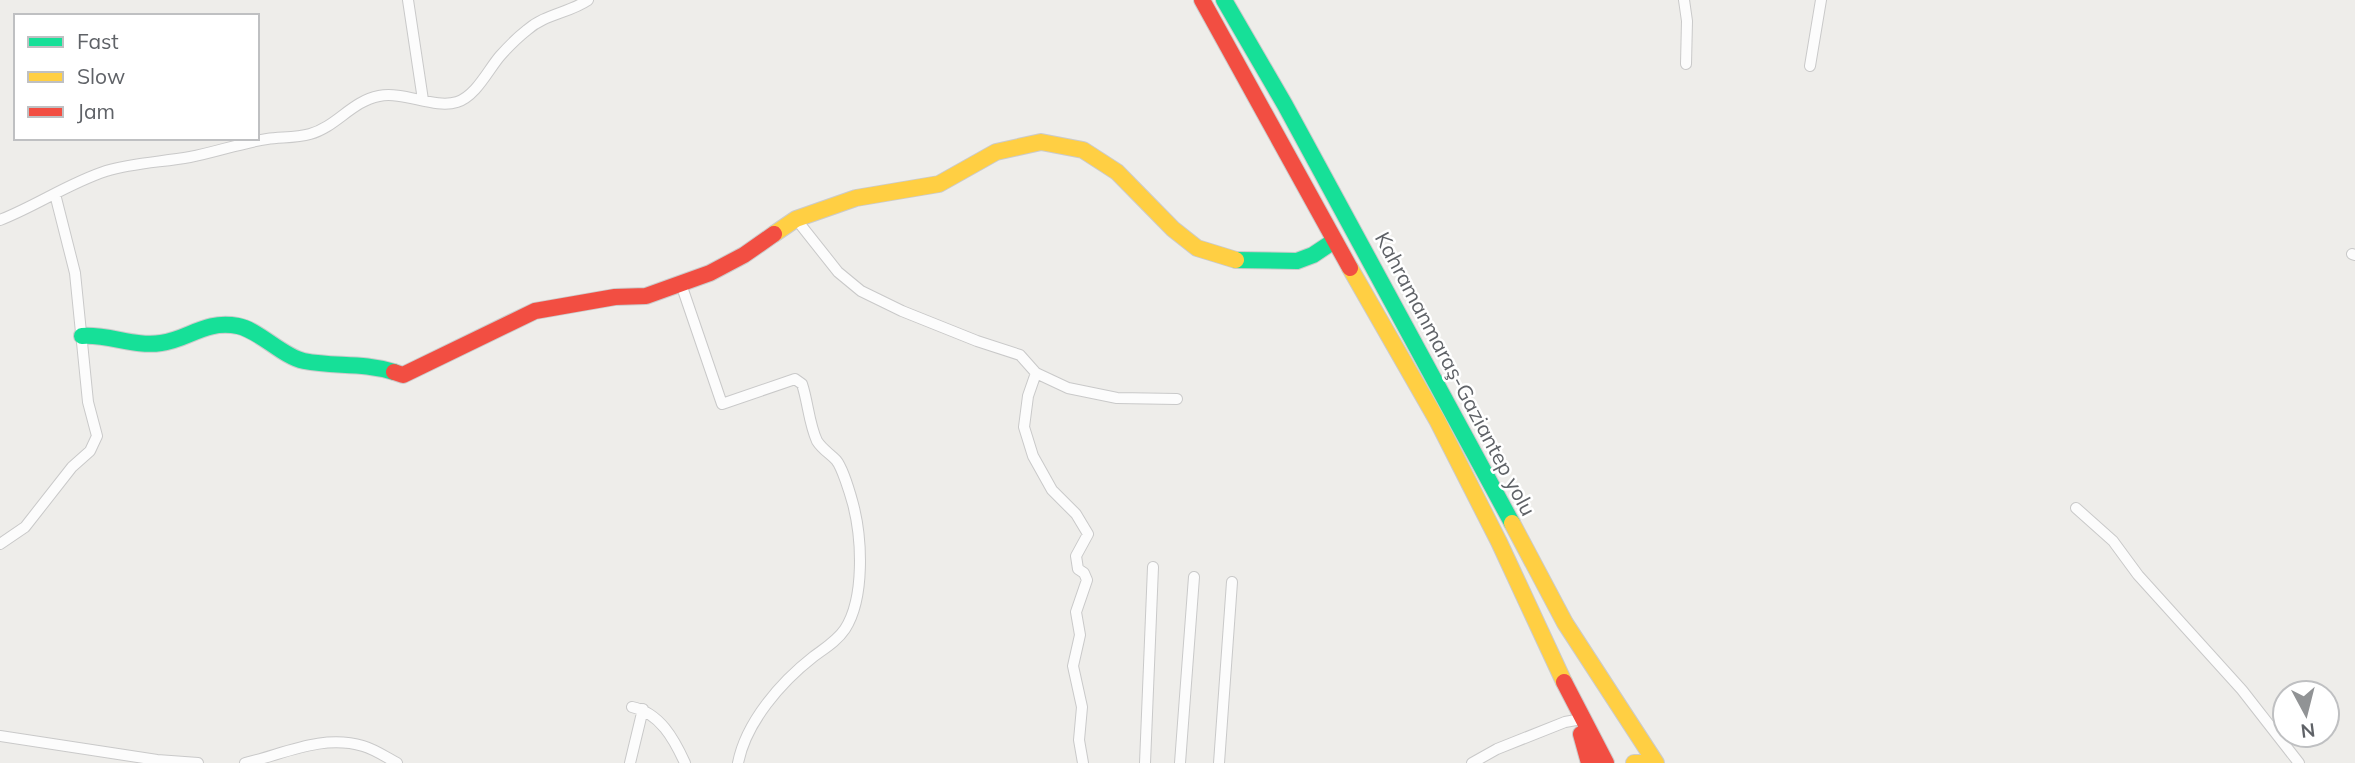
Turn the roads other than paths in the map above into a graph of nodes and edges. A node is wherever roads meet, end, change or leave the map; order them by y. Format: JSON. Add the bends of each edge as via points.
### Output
{"nodes":[{"id":1,"x":408,"y":0,"type":"edge"},
{"id":2,"x":588,"y":0,"type":"edge"},
{"id":3,"x":1202,"y":0,"type":"edge"},
{"id":4,"x":1224,"y":0,"type":"edge"},
{"id":5,"x":1684,"y":0,"type":"edge"},
{"id":6,"x":1821,"y":0,"type":"edge"},
{"id":7,"x":1686,"y":64,"type":"dead end"},
{"id":8,"x":1810,"y":66,"type":"dead end"},
{"id":9,"x":423,"y":100,"type":"junction"},
{"id":10,"x":55,"y":194,"type":"junction"},
{"id":11,"x":796,"y":219,"type":"junction"},
{"id":12,"x":0,"y":220,"type":"edge"},
{"id":13,"x":1334,"y":242,"type":"junction"},
{"id":14,"x":681,"y":284,"type":"junction"},
{"id":15,"x":82,"y":336,"type":"junction"},
{"id":16,"x":1036,"y":373,"type":"junction"},
{"id":17,"x":1177,"y":399,"type":"dead end"},
{"id":18,"x":2076,"y":508,"type":"dead end"},
{"id":19,"x":0,"y":544,"type":"edge"},
{"id":20,"x":1153,"y":567,"type":"dead end"},
{"id":21,"x":1194,"y":577,"type":"dead end"},
{"id":22,"x":1232,"y":582,"type":"dead end"},
{"id":23,"x":1560,"y":677,"type":"junction"},
{"id":24,"x":1576,"y":720,"type":"junction"},
{"id":25,"x":0,"y":736,"type":"edge"},
{"id":26,"x":198,"y":763,"type":"edge"},
{"id":27,"x":244,"y":763,"type":"edge"},
{"id":28,"x":397,"y":763,"type":"edge"},
{"id":29,"x":630,"y":763,"type":"edge"},
{"id":30,"x":685,"y":763,"type":"edge"},
{"id":31,"x":738,"y":763,"type":"edge"},
{"id":32,"x":1083,"y":763,"type":"edge"},
{"id":33,"x":1145,"y":763,"type":"edge"},
{"id":34,"x":1180,"y":763,"type":"edge"},
{"id":35,"x":1219,"y":763,"type":"edge"},
{"id":36,"x":1472,"y":763,"type":"edge"},
{"id":37,"x":1589,"y":763,"type":"edge"},
{"id":38,"x":1606,"y":763,"type":"edge"},
{"id":39,"x":1634,"y":763,"type":"edge"},
{"id":40,"x":1655,"y":763,"type":"edge"},
{"id":41,"x":2299,"y":763,"type":"edge"}],
"edges":[{"from":1,"to":9,"type":"street"},
{"from":2,"to":9,"type":"street","via":[[528,29],[466,98],[446,103]]},
{"from":3,"to":13,"type":"main road","name":"Kahramanmaraş-Gaziantep yolu"},
{"from":4,"to":40,"type":"main road","name":"Kahramanmaraş-Gaziantep yolu","via":[[1565,623]]},
{"from":5,"to":7,"type":"street"},
{"from":6,"to":8,"type":"street"},
{"from":9,"to":10,"type":"street","via":[[378,96],[310,134],[108,170]]},
{"from":10,"to":12,"type":"street"},
{"from":10,"to":15,"type":"street","via":[[75,273]]},
{"from":11,"to":13,"type":"main road","via":[[856,198],[939,184],[996,152],[1041,142],[1083,150],[1118,172],[1173,229],[1197,248],[1220,257],[1297,261]]},
{"from":11,"to":14,"type":"main road","via":[[744,255]]},
{"from":11,"to":16,"type":"street","via":[[838,272],[861,291],[1020,355]]},
{"from":13,"to":23,"type":"main road","name":"Kahramanmaraş-Gaziantep yolu","via":[[1437,420]]},
{"from":14,"to":15,"type":"main road","via":[[646,296],[615,296],[534,311],[403,375],[374,366],[302,361],[240,326],[206,327],[165,343],[146,345]]},
{"from":14,"to":31,"type":"street","via":[[722,404],[795,379],[802,384],[816,438],[838,462],[853,504],[859,544],[858,592],[845,628],[760,711]]},
{"from":15,"to":19,"type":"street","via":[[88,402],[97,436],[90,451],[25,527]]},
{"from":16,"to":17,"type":"street","via":[[1068,388],[1117,398]]},
{"from":16,"to":32,"type":"street","via":[[1024,427],[1033,456],[1052,490],[1088,534],[1076,556],[1077,569],[1087,580],[1076,612],[1080,635],[1073,666],[1082,707],[1079,740]]},
{"from":18,"to":41,"type":"street","via":[[2113,541]]},
{"from":20,"to":33,"type":"street"},
{"from":21,"to":34,"type":"street"},
{"from":22,"to":35,"type":"street"},
{"from":23,"to":24,"type":"main road"},
{"from":23,"to":38,"type":"main road","name":"Kahramanmaraş-Gaziantep yolu"},
{"from":24,"to":36,"type":"street"},
{"from":24,"to":37,"type":"main road"},
{"from":25,"to":26,"type":"street"},
{"from":27,"to":28,"type":"street","via":[[316,742],[345,742],[365,746]]},
{"from":29,"to":30,"type":"street","via":[[637,708],[664,725]]},
{"from":39,"to":40,"type":"main road"}]}
